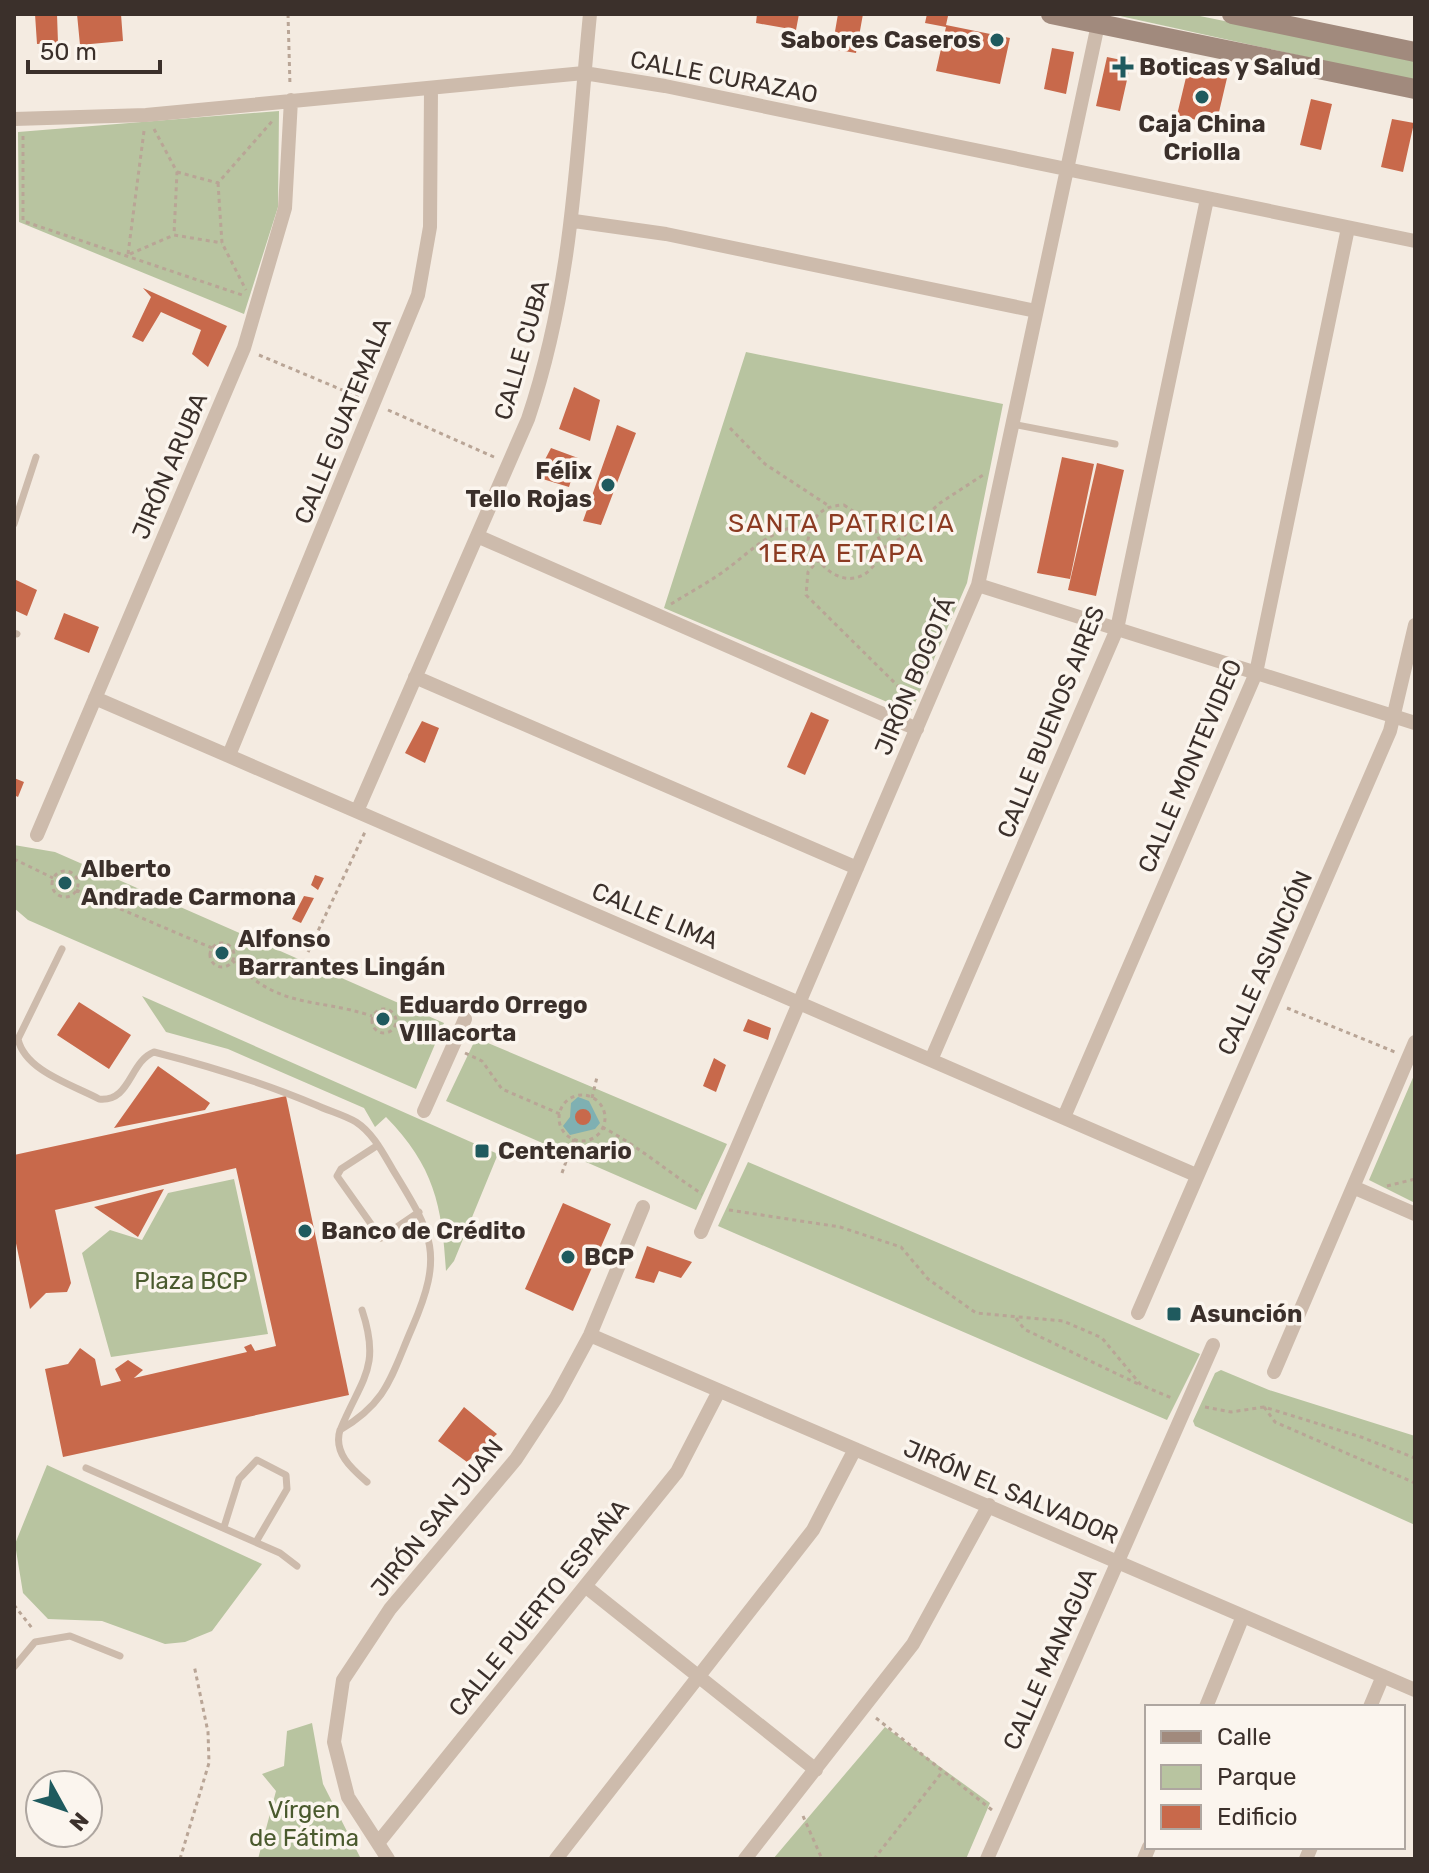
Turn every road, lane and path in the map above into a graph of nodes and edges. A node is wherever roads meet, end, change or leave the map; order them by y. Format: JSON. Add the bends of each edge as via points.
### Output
{"nodes":[{"id":1,"x":288,"y":14,"type":"edge"},
{"id":2,"x":590,"y":14,"type":"edge"},
{"id":3,"x":1051,"y":14,"type":"edge"},
{"id":4,"x":1232,"y":14,"type":"edge"},
{"id":5,"x":1099,"y":19,"type":"edge"},
{"id":6,"x":1415,"y":52,"type":"edge"},
{"id":7,"x":584,"y":73,"type":"junction"},
{"id":8,"x":431,"y":89,"type":"junction"},
{"id":9,"x":1415,"y":89,"type":"edge"},
{"id":10,"x":291,"y":100,"type":"junction"},
{"id":11,"x":146,"y":115,"type":"junction"},
{"id":12,"x":18,"y":119,"type":"edge"},
{"id":13,"x":1065,"y":169,"type":"junction"},
{"id":14,"x":177,"y":172,"type":"junction"},
{"id":15,"x":218,"y":183,"type":"junction"},
{"id":16,"x":1207,"y":199,"type":"junction"},
{"id":17,"x":574,"y":221,"type":"junction"},
{"id":18,"x":1348,"y":228,"type":"junction"},
{"id":19,"x":174,"y":235,"type":"junction"},
{"id":20,"x":1415,"y":241,"type":"edge"},
{"id":21,"x":222,"y":243,"type":"junction"},
{"id":22,"x":128,"y":254,"type":"junction"},
{"id":23,"x":1036,"y":311,"type":"junction"},
{"id":24,"x":1012,"y":424,"type":"junction"},
{"id":25,"x":730,"y":428,"type":"dead end"},
{"id":26,"x":1115,"y":444,"type":"dead end"},
{"id":27,"x":36,"y":457,"type":"dead end"},
{"id":28,"x":983,"y":475,"type":"dead end"},
{"id":29,"x":17,"y":504,"type":"edge"},
{"id":30,"x":829,"y":506,"type":"junction"},
{"id":31,"x":14,"y":524,"type":"edge"},
{"id":32,"x":811,"y":524,"type":"junction"},
{"id":33,"x":477,"y":536,"type":"junction"},
{"id":34,"x":883,"y":548,"type":"junction"},
{"id":35,"x":819,"y":559,"type":"junction"},
{"id":36,"x":978,"y":585,"type":"junction"},
{"id":37,"x":664,"y":608,"type":"dead end"},
{"id":38,"x":1415,"y":625,"type":"edge"},
{"id":39,"x":1117,"y":629,"type":"junction"},
{"id":40,"x":1256,"y":673,"type":"junction"},
{"id":41,"x":415,"y":677,"type":"junction"},
{"id":42,"x":95,"y":698,"type":"junction"},
{"id":43,"x":924,"y":712,"type":"junction"},
{"id":44,"x":1395,"y":717,"type":"junction"},
{"id":45,"x":1415,"y":723,"type":"edge"},
{"id":46,"x":917,"y":729,"type":"junction"},
{"id":47,"x":229,"y":755,"type":"junction"},
{"id":48,"x":358,"y":809,"type":"junction"},
{"id":49,"x":37,"y":835,"type":"dead end"},
{"id":50,"x":14,"y":859,"type":"edge"},
{"id":51,"x":857,"y":868,"type":"junction"},
{"id":52,"x":53,"y":878,"type":"junction"},
{"id":53,"x":76,"y":890,"type":"junction"},
{"id":54,"x":212,"y":948,"type":"junction"},
{"id":55,"x":62,"y":949,"type":"dead end"},
{"id":56,"x":308,"y":952,"type":"dead end"},
{"id":57,"x":232,"y":960,"type":"junction"},
{"id":58,"x":1273,"y":1002,"type":"junction"},
{"id":59,"x":799,"y":1003,"type":"junction"},
{"id":60,"x":372,"y":1016,"type":"junction"},
{"id":61,"x":465,"y":1019,"type":"dead end"},
{"id":62,"x":395,"y":1024,"type":"junction"},
{"id":63,"x":1415,"y":1042,"type":"edge"},
{"id":64,"x":454,"y":1047,"type":"junction"},
{"id":65,"x":1408,"y":1058,"type":"junction"},
{"id":66,"x":931,"y":1060,"type":"junction"},
{"id":67,"x":597,"y":1077,"type":"dead end"},
{"id":68,"x":592,"y":1098,"type":"junction"},
{"id":69,"x":424,"y":1111,"type":"dead end"},
{"id":70,"x":560,"y":1114,"type":"junction"},
{"id":71,"x":1064,"y":1117,"type":"junction"},
{"id":72,"x":602,"y":1127,"type":"junction"},
{"id":73,"x":574,"y":1139,"type":"junction"},
{"id":74,"x":378,"y":1145,"type":"junction"},
{"id":75,"x":562,"y":1173,"type":"dead end"},
{"id":76,"x":1196,"y":1175,"type":"junction"},
{"id":77,"x":1353,"y":1187,"type":"junction"},
{"id":78,"x":714,"y":1202,"type":"junction"},
{"id":79,"x":643,"y":1207,"type":"dead end"},
{"id":80,"x":419,"y":1212,"type":"junction"},
{"id":81,"x":1415,"y":1214,"type":"edge"},
{"id":82,"x":701,"y":1232,"type":"dead end"},
{"id":83,"x":362,"y":1310,"type":"dead end"},
{"id":84,"x":1138,"y":1313,"type":"dead end"},
{"id":85,"x":1016,"y":1318,"type":"junction"},
{"id":86,"x":590,"y":1335,"type":"junction"},
{"id":87,"x":1213,"y":1345,"type":"dead end"},
{"id":88,"x":1274,"y":1372,"type":"dead end"},
{"id":89,"x":1141,"y":1385,"type":"junction"},
{"id":90,"x":719,"y":1391,"type":"junction"},
{"id":91,"x":1185,"y":1403,"type":"junction"},
{"id":92,"x":1264,"y":1407,"type":"junction"},
{"id":93,"x":340,"y":1430,"type":"junction"},
{"id":94,"x":855,"y":1449,"type":"junction"},
{"id":95,"x":1415,"y":1458,"type":"edge"},
{"id":96,"x":86,"y":1468,"type":"dead end"},
{"id":97,"x":367,"y":1482,"type":"dead end"},
{"id":98,"x":1415,"y":1483,"type":"edge"},
{"id":99,"x":989,"y":1505,"type":"junction"},
{"id":100,"x":224,"y":1527,"type":"junction"},
{"id":101,"x":256,"y":1542,"type":"junction"},
{"id":102,"x":1117,"y":1561,"type":"junction"},
{"id":103,"x":297,"y":1566,"type":"dead end"},
{"id":104,"x":585,"y":1586,"type":"junction"},
{"id":105,"x":14,"y":1605,"type":"edge"},
{"id":106,"x":1243,"y":1616,"type":"junction"},
{"id":107,"x":32,"y":1628,"type":"dead end"},
{"id":108,"x":120,"y":1656,"type":"dead end"},
{"id":109,"x":194,"y":1665,"type":"dead end"},
{"id":110,"x":14,"y":1667,"type":"edge"},
{"id":111,"x":1383,"y":1676,"type":"junction"},
{"id":112,"x":698,"y":1677,"type":"junction"},
{"id":113,"x":1415,"y":1690,"type":"edge"},
{"id":114,"x":1207,"y":1705,"type":"edge"},
{"id":115,"x":1371,"y":1705,"type":"edge"},
{"id":116,"x":863,"y":1708,"type":"junction"},
{"id":117,"x":816,"y":1770,"type":"junction"},
{"id":118,"x":943,"y":1771,"type":"junction"},
{"id":119,"x":803,"y":1816,"type":"dead end"},
{"id":120,"x":1004,"y":1820,"type":"junction"},
{"id":121,"x":378,"y":1843,"type":"junction"},
{"id":122,"x":180,"y":1859,"type":"edge"},
{"id":123,"x":388,"y":1859,"type":"edge"},
{"id":124,"x":556,"y":1859,"type":"edge"},
{"id":125,"x":745,"y":1859,"type":"edge"},
{"id":126,"x":822,"y":1859,"type":"edge"},
{"id":127,"x":874,"y":1859,"type":"edge"},
{"id":128,"x":987,"y":1859,"type":"edge"}],
"edges":[{"from":1,"to":10,"type":"path"},
{"from":2,"to":7,"type":"street","name":"CALLE CUBA"},
{"from":3,"to":5,"type":"main road"},
{"from":4,"to":6,"type":"main road"},
{"from":5,"to":9,"type":"main road"},
{"from":5,"to":13,"type":"street","name":"JIRÓN BOGOTÁ"},
{"from":7,"to":8,"type":"street","name":"CALLE CURAZAO"},
{"from":7,"to":13,"type":"street","name":"CALLE CURAZAO"},
{"from":7,"to":17,"type":"street","name":"CALLE CUBA"},
{"from":8,"to":10,"type":"street","name":"CALLE CURAZAO"},
{"from":8,"to":47,"type":"street","name":"CALLE GUATEMALA","via":[[430,227],[418,295]]},
{"from":10,"to":11,"type":"street","name":"CALLE CURAZAO"},
{"from":10,"to":15,"type":"path"},
{"from":10,"to":42,"type":"street","name":"JIRÓN ARUBA","via":[[285,208],[244,348]]},
{"from":11,"to":12,"type":"street","name":"CALLE CURAZAO"},
{"from":11,"to":14,"type":"path"},
{"from":11,"to":22,"type":"path"},
{"from":12,"to":22,"type":"path","via":[[23,221]]},
{"from":13,"to":16,"type":"street","name":"CALLE CURAZAO"},
{"from":13,"to":23,"type":"street","name":"JIRÓN BOGOTÁ"},
{"from":14,"to":15,"type":"path"},
{"from":14,"to":19,"type":"path"},
{"from":15,"to":21,"type":"path"},
{"from":16,"to":18,"type":"street","name":"CALLE CURAZAO"},
{"from":16,"to":39,"type":"street","name":"CALLE BUENOS AIRES"},
{"from":17,"to":23,"type":"street","via":[[666,234]]},
{"from":17,"to":33,"type":"street","name":"CALLE CUBA","via":[[560,308],[537,391]]},
{"from":18,"to":20,"type":"street","name":"CALLE CURAZAO"},
{"from":18,"to":40,"type":"street","name":"CALLE MONTEVIDEO"},
{"from":19,"to":21,"type":"path"},
{"from":19,"to":22,"type":"path"},
{"from":21,"to":22,"type":"path","via":[[250,298]]},
{"from":23,"to":24,"type":"street","name":"JIRÓN BOGOTÁ"},
{"from":24,"to":26,"type":"lane"},
{"from":24,"to":36,"type":"street","name":"JIRÓN BOGOTÁ"},
{"from":25,"to":30,"type":"path","via":[[765,464]]},
{"from":27,"to":29,"type":"lane"},
{"from":28,"to":34,"type":"path"},
{"from":29,"to":31,"type":"lane"},
{"from":30,"to":32,"type":"path"},
{"from":30,"to":34,"type":"path","via":[[844,505],[861,515],[873,525]]},
{"from":32,"to":35,"type":"path","via":[[808,540]]},
{"from":32,"to":37,"type":"path","via":[[788,526],[764,537],[726,570]]},
{"from":33,"to":41,"type":"street","name":"CALLE CUBA"},
{"from":33,"to":46,"type":"street"},
{"from":34,"to":35,"type":"path","via":[[877,564],[858,579],[839,576]]},
{"from":35,"to":43,"type":"path","via":[[808,572],[806,595]]},
{"from":36,"to":39,"type":"street"},
{"from":36,"to":43,"type":"street","name":"JIRÓN BOGOTÁ"},
{"from":38,"to":44,"type":"street","name":"CALLE ASUNCIÓN"},
{"from":39,"to":40,"type":"street"},
{"from":39,"to":66,"type":"street","name":"CALLE BUENOS AIRES"},
{"from":40,"to":44,"type":"street"},
{"from":40,"to":71,"type":"street","name":"CALLE MONTEVIDEO"},
{"from":41,"to":48,"type":"street","name":"CALLE CUBA"},
{"from":41,"to":51,"type":"street"},
{"from":42,"to":47,"type":"street","name":"CALLE LIMA"},
{"from":42,"to":49,"type":"street","name":"JIRÓN ARUBA"},
{"from":43,"to":46,"type":"street","name":"JIRÓN BOGOTÁ"},
{"from":44,"to":45,"type":"street"},
{"from":44,"to":58,"type":"street","name":"CALLE ASUNCIÓN"},
{"from":46,"to":51,"type":"street","name":"JIRÓN BOGOTÁ"},
{"from":47,"to":48,"type":"street","name":"CALLE LIMA"},
{"from":48,"to":56,"type":"path","via":[[365,833]]},
{"from":48,"to":59,"type":"street","name":"CALLE LIMA"},
{"from":50,"to":52,"type":"path"},
{"from":51,"to":59,"type":"street","name":"JIRÓN BOGOTÁ"},
{"from":52,"to":53,"type":"path","via":[[72,873]]},
{"from":52,"to":53,"type":"path","via":[[59,896]]},
{"from":53,"to":54,"type":"path"},
{"from":54,"to":57,"type":"path","via":[[226,943],[234,952]]},
{"from":54,"to":57,"type":"path","via":[[216,965]]},
{"from":55,"to":74,"type":"lane","via":[[18,1039],[33,1064],[110,1100],[123,1092],[143,1056],[154,1052],[271,1086],[356,1123]]},
{"from":57,"to":60,"type":"path","via":[[254,982],[299,1003]]},
{"from":58,"to":65,"type":"path"},
{"from":58,"to":76,"type":"street","name":"CALLE ASUNCIÓN"},
{"from":59,"to":66,"type":"street","name":"CALLE LIMA"},
{"from":59,"to":78,"type":"street","name":"JIRÓN BOGOTÁ"},
{"from":60,"to":62,"type":"path","via":[[385,1008],[393,1012]]},
{"from":60,"to":62,"type":"path","via":[[380,1032]]},
{"from":61,"to":64,"type":"street"},
{"from":62,"to":64,"type":"path"},
{"from":63,"to":65,"type":"street"},
{"from":64,"to":69,"type":"street"},
{"from":64,"to":70,"type":"path","via":[[482,1061],[502,1089]]},
{"from":65,"to":77,"type":"street"},
{"from":66,"to":71,"type":"street","name":"CALLE LIMA"},
{"from":67,"to":68,"type":"path"},
{"from":68,"to":70,"type":"path","via":[[570,1099]]},
{"from":68,"to":72,"type":"path","via":[[603,1109]]},
{"from":70,"to":73,"type":"path","via":[[561,1127]]},
{"from":71,"to":76,"type":"street","name":"CALLE LIMA"},
{"from":72,"to":73,"type":"path","via":[[594,1137]]},
{"from":72,"to":78,"type":"path"},
{"from":73,"to":75,"type":"path"},
{"from":74,"to":80,"type":"lane"},
{"from":74,"to":80,"type":"lane","via":[[337,1176],[381,1238]]},
{"from":76,"to":84,"type":"street","name":"CALLE ASUNCIÓN"},
{"from":77,"to":81,"type":"street"},
{"from":77,"to":88,"type":"street"},
{"from":78,"to":82,"type":"street","name":"JIRÓN BOGOTÁ"},
{"from":78,"to":85,"type":"path","via":[[735,1213],[840,1227],[901,1247],[928,1279],[976,1313]]},
{"from":79,"to":86,"type":"street","name":"JIRÓN SAN JUAN"},
{"from":80,"to":93,"type":"lane","via":[[429,1231],[431,1257],[422,1303],[383,1393],[367,1414]]},
{"from":83,"to":93,"type":"lane","via":[[372,1341],[368,1372]]},
{"from":85,"to":89,"type":"path","via":[[1024,1329]]},
{"from":85,"to":89,"type":"path","via":[[1063,1321],[1102,1338]]},
{"from":86,"to":90,"type":"street","name":"JIRÓN EL SALVADOR"},
{"from":86,"to":121,"type":"street","name":"JIRÓN SAN JUAN","via":[[516,1459],[390,1609],[343,1680],[334,1742],[348,1797]]},
{"from":87,"to":91,"type":"street","name":"CALLE MANAGUA"},
{"from":89,"to":91,"type":"path"},
{"from":90,"to":94,"type":"street","name":"JIRÓN EL SALVADOR"},
{"from":90,"to":104,"type":"street","name":"CALLE PUERTO ESPAÑA","via":[[677,1472]]},
{"from":91,"to":92,"type":"path","via":[[1231,1412]]},
{"from":91,"to":102,"type":"street","name":"CALLE MANAGUA"},
{"from":92,"to":95,"type":"path"},
{"from":92,"to":98,"type":"path","via":[[1275,1422]]},
{"from":93,"to":97,"type":"lane","via":[[340,1451]]},
{"from":94,"to":99,"type":"street","name":"JIRÓN EL SALVADOR"},
{"from":94,"to":112,"type":"street","via":[[813,1530]]},
{"from":96,"to":100,"type":"lane"},
{"from":99,"to":102,"type":"street","name":"JIRÓN EL SALVADOR"},
{"from":99,"to":116,"type":"street","via":[[913,1644]]},
{"from":100,"to":101,"type":"lane"},
{"from":100,"to":101,"type":"lane","via":[[239,1479],[257,1460],[270,1464],[286,1475],[287,1489]]},
{"from":101,"to":103,"type":"lane"},
{"from":102,"to":106,"type":"street","name":"JIRÓN EL SALVADOR"},
{"from":102,"to":120,"type":"street","name":"CALLE MANAGUA"},
{"from":104,"to":112,"type":"street"},
{"from":104,"to":121,"type":"street","name":"CALLE PUERTO ESPAÑA"},
{"from":105,"to":107,"type":"path"},
{"from":106,"to":111,"type":"street","name":"JIRÓN EL SALVADOR"},
{"from":106,"to":114,"type":"street"},
{"from":108,"to":110,"type":"lane","via":[[70,1636],[35,1642]]},
{"from":109,"to":122,"type":"path","via":[[209,1763]]},
{"from":111,"to":113,"type":"street","name":"JIRÓN EL SALVADOR"},
{"from":111,"to":115,"type":"street"},
{"from":112,"to":117,"type":"street"},
{"from":112,"to":124,"type":"street"},
{"from":116,"to":117,"type":"street"},
{"from":116,"to":118,"type":"path"},
{"from":117,"to":125,"type":"street"},
{"from":118,"to":120,"type":"path"},
{"from":118,"to":127,"type":"path"},
{"from":119,"to":126,"type":"path"},
{"from":120,"to":128,"type":"street","name":"CALLE MANAGUA"},
{"from":121,"to":123,"type":"street","name":"JIRÓN SAN JUAN"}]}
